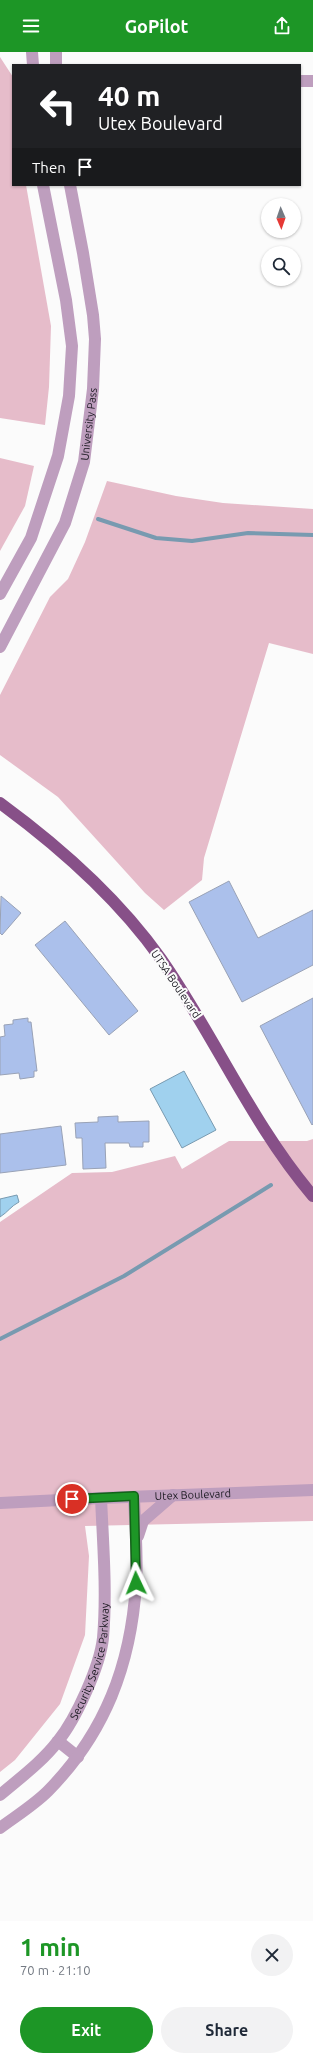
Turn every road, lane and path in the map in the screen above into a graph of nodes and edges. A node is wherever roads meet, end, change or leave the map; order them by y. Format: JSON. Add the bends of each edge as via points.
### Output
{"nodes":[{"id":1,"x":32,"y":52,"type":"edge"},
{"id":2,"x":56,"y":52,"type":"edge"},
{"id":3,"x":33,"y":64,"type":"edge"},
{"id":4,"x":56,"y":64,"type":"edge"},
{"id":5,"x":301,"y":81,"type":"edge"},
{"id":6,"x":313,"y":81,"type":"edge"},
{"id":7,"x":43,"y":186,"type":"edge"},
{"id":8,"x":70,"y":186,"type":"edge"},
{"id":9,"x":0,"y":594,"type":"edge"},
{"id":10,"x":0,"y":647,"type":"edge"},
{"id":11,"x":0,"y":803,"type":"edge"},
{"id":12,"x":313,"y":1196,"type":"edge"},
{"id":13,"x":313,"y":1490,"type":"edge"},
{"id":14,"x":173,"y":1495,"type":"junction"},
{"id":15,"x":134,"y":1496,"type":"junction"},
{"id":16,"x":101,"y":1498,"type":"junction"},
{"id":17,"x":0,"y":1503,"type":"edge"},
{"id":18,"x":135,"y":1547,"type":"junction"},
{"id":19,"x":58,"y":1741,"type":"junction"},
{"id":20,"x":78,"y":1757,"type":"junction"},
{"id":21,"x":0,"y":1795,"type":"edge"},
{"id":22,"x":0,"y":1828,"type":"edge"}],
"edges":[{"from":1,"to":3,"type":"street"},
{"from":2,"to":4,"type":"street"},
{"from":5,"to":6,"type":"street"},
{"from":7,"to":9,"type":"street","name":"University Pass","via":[[66,300],[72,346],[69,396],[58,456],[31,538]]},
{"from":8,"to":10,"type":"street","name":"University Pass","via":[[95,339],[93,389],[84,462],[65,523]]},
{"from":11,"to":12,"type":"main road","name":"UTSA Boulevard","via":[[83,871],[118,906],[160,958],[260,1121],[300,1182]]},
{"from":13,"to":14,"type":"street","name":"Utex Boulevard"},
{"from":14,"to":15,"type":"street","name":"Utex Boulevard"},
{"from":14,"to":18,"type":"street","via":[[143,1521]]},
{"from":15,"to":16,"type":"street","name":"Utex Boulevard"},
{"from":15,"to":18,"type":"street"},
{"from":16,"to":17,"type":"street","name":"Utex Boulevard"},
{"from":16,"to":19,"type":"street","name":"Security Service Parkway","via":[[104,1596],[102,1640],[82,1703]]},
{"from":18,"to":20,"type":"street","via":[[136,1583],[130,1640],[118,1683],[98,1727]]},
{"from":19,"to":20,"type":"street"},
{"from":19,"to":21,"type":"street","name":"Security Service Parkway"},
{"from":20,"to":22,"type":"street","via":[[47,1792]]}]}
